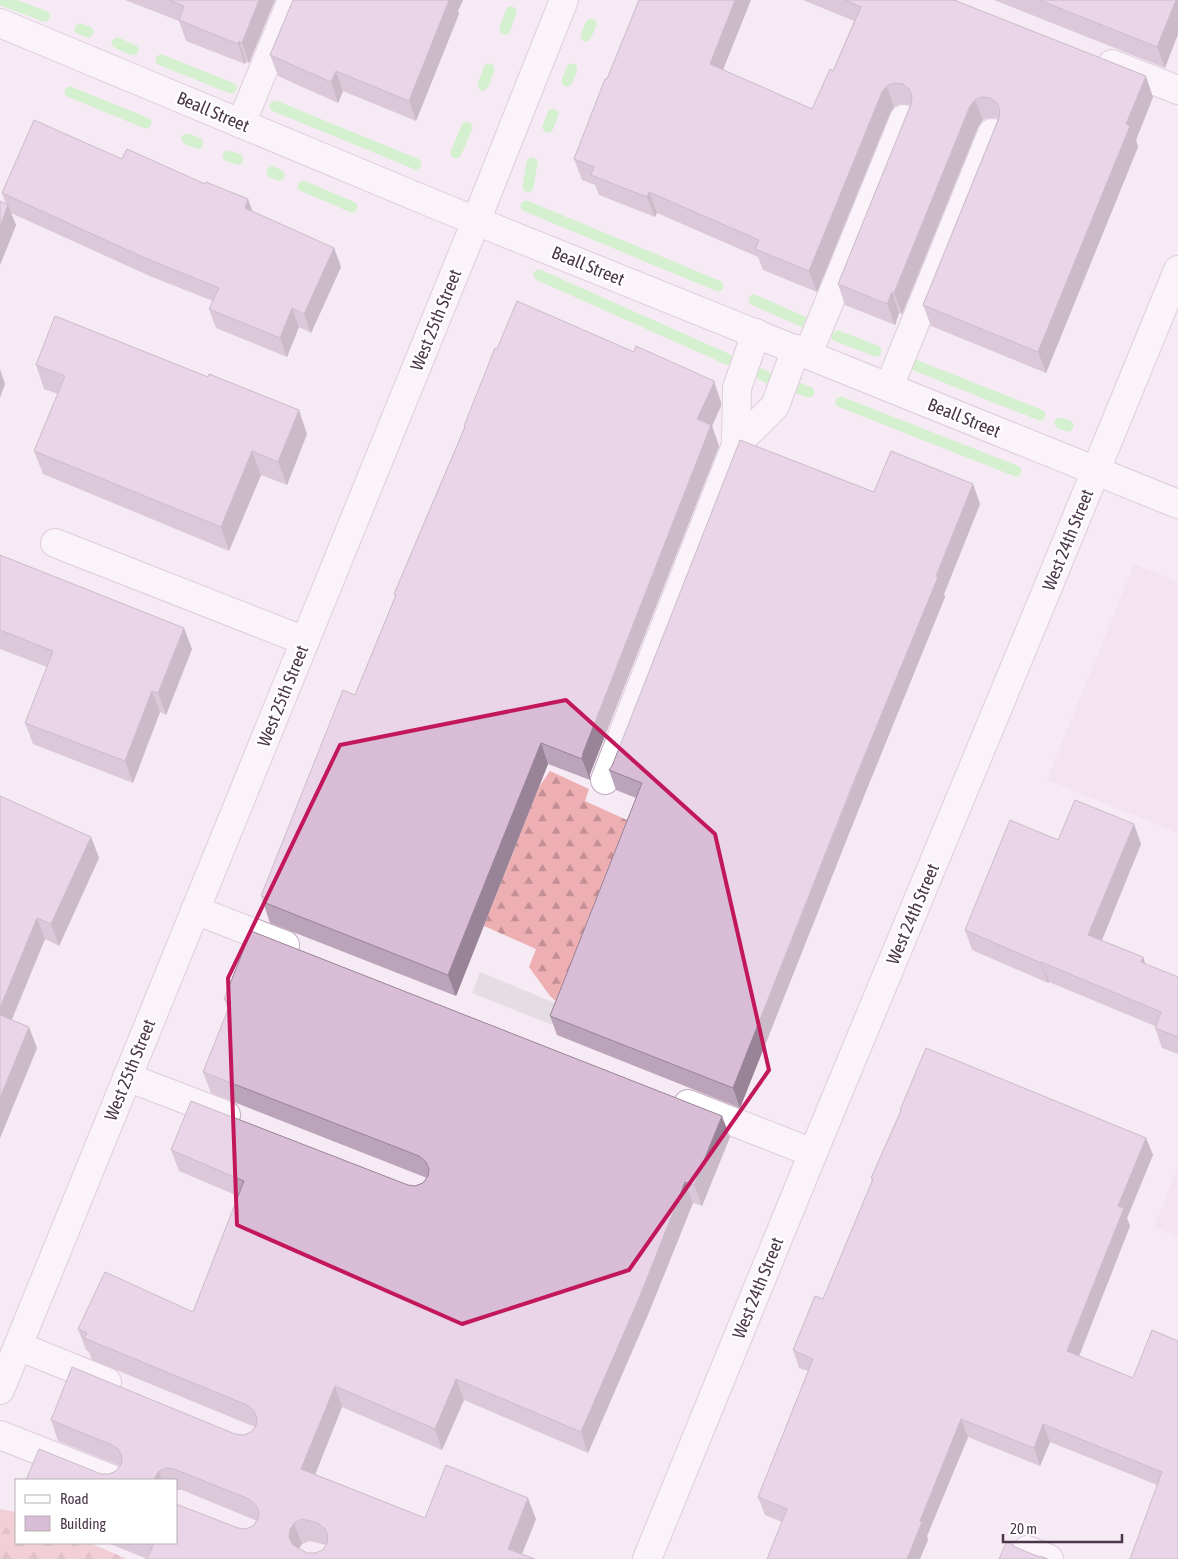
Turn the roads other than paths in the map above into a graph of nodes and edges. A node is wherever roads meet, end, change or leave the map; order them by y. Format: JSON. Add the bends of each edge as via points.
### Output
{"nodes":[{"id":1,"x":292,"y":0,"type":"edge"},
{"id":2,"x":564,"y":0,"type":"edge"},
{"id":3,"x":0,"y":23,"type":"edge"},
{"id":4,"x":1088,"y":54,"type":"edge"},
{"id":5,"x":1178,"y":90,"type":"edge"},
{"id":6,"x":904,"y":119,"type":"edge"},
{"id":7,"x":241,"y":124,"type":"junction"},
{"id":8,"x":992,"y":133,"type":"edge"},
{"id":9,"x":476,"y":221,"type":"junction"},
{"id":10,"x":1178,"y":270,"type":"edge"},
{"id":11,"x":756,"y":333,"type":"junction"},
{"id":12,"x":802,"y":352,"type":"junction"},
{"id":13,"x":889,"y":388,"type":"junction"},
{"id":14,"x":736,"y":445,"type":"junction"},
{"id":15,"x":1096,"y":471,"type":"junction"},
{"id":16,"x":1178,"y":504,"type":"edge"},
{"id":17,"x":55,"y":543,"type":"dead end"},
{"id":18,"x":305,"y":641,"type":"junction"},
{"id":19,"x":604,"y":780,"type":"dead end"},
{"id":20,"x":196,"y":910,"type":"junction"},
{"id":21,"x":305,"y":953,"type":"edge"},
{"id":22,"x":127,"y":1077,"type":"junction"},
{"id":23,"x":664,"y":1094,"type":"edge"},
{"id":24,"x":248,"y":1124,"type":"edge"},
{"id":25,"x":812,"y":1153,"type":"junction"},
{"id":26,"x":18,"y":1346,"type":"junction"},
{"id":27,"x":0,"y":1390,"type":"edge"},
{"id":28,"x":129,"y":1391,"type":"edge"},
{"id":29,"x":0,"y":1435,"type":"edge"},
{"id":30,"x":111,"y":1479,"type":"edge"},
{"id":31,"x":647,"y":1559,"type":"edge"}],
"edges":[{"from":1,"to":7,"type":"street"},
{"from":2,"to":9,"type":"street","name":"West 25th Street"},
{"from":3,"to":7,"type":"street","name":"Beall Street"},
{"from":4,"to":5,"type":"street"},
{"from":6,"to":12,"type":"street"},
{"from":7,"to":9,"type":"street","name":"Beall Street"},
{"from":8,"to":13,"type":"street"},
{"from":9,"to":11,"type":"street","name":"Beall Street"},
{"from":9,"to":18,"type":"street","name":"West 25th Street"},
{"from":10,"to":15,"type":"street","name":"West 24th Street"},
{"from":11,"to":12,"type":"street","name":"Beall Street"},
{"from":11,"to":14,"type":"street","via":[[737,388]]},
{"from":12,"to":13,"type":"street","name":"Beall Street"},
{"from":12,"to":14,"type":"street","via":[[775,406]]},
{"from":13,"to":15,"type":"street","name":"Beall Street"},
{"from":14,"to":19,"type":"street"},
{"from":15,"to":16,"type":"street","name":"Beall Street"},
{"from":15,"to":25,"type":"street","name":"West 24th Street"},
{"from":17,"to":18,"type":"street"},
{"from":18,"to":20,"type":"street","name":"West 25th Street"},
{"from":20,"to":21,"type":"street"},
{"from":20,"to":22,"type":"street","name":"West 25th Street"},
{"from":22,"to":24,"type":"street"},
{"from":22,"to":26,"type":"street","name":"West 25th Street"},
{"from":23,"to":25,"type":"street"},
{"from":25,"to":31,"type":"street","name":"West 24th Street"},
{"from":26,"to":27,"type":"street","name":"West 25th Street"},
{"from":26,"to":28,"type":"street"},
{"from":29,"to":30,"type":"street"}]}
